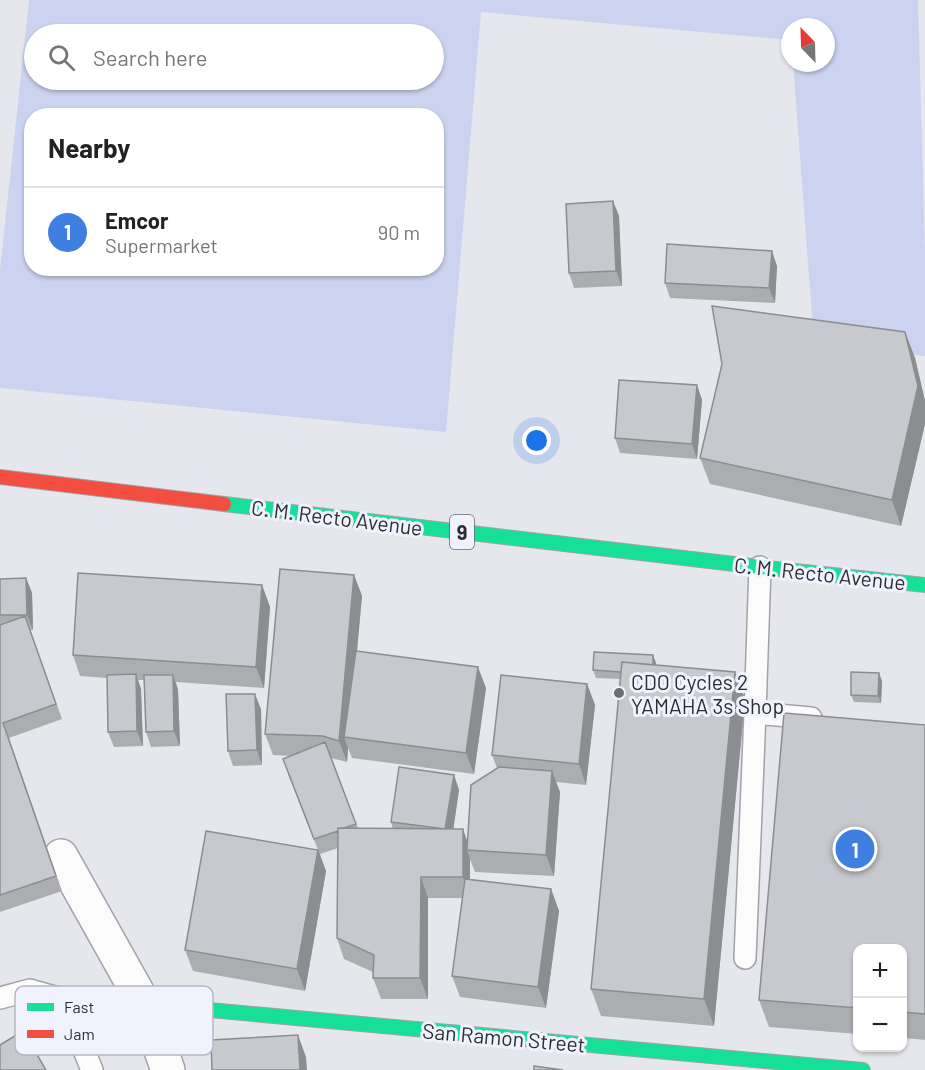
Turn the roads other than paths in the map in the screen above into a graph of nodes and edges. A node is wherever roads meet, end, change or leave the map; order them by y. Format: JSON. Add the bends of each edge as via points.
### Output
{"nodes":[{"id":1,"x":0,"y":477,"type":"edge"},
{"id":2,"x":760,"y":567,"type":"junction"},
{"id":3,"x":925,"y":585,"type":"edge"},
{"id":4,"x":755,"y":713,"type":"junction"},
{"id":5,"x":834,"y":721,"type":"edge"},
{"id":6,"x":61,"y":856,"type":"dead end"},
{"id":7,"x":745,"y":958,"type":"dead end"},
{"id":8,"x":134,"y":986,"type":"edge"},
{"id":9,"x":15,"y":994,"type":"edge"},
{"id":10,"x":0,"y":998,"type":"edge"},
{"id":11,"x":213,"y":1010,"type":"edge"},
{"id":12,"x":86,"y":1055,"type":"edge"},
{"id":13,"x":163,"y":1055,"type":"edge"},
{"id":14,"x":92,"y":1070,"type":"edge"},
{"id":15,"x":168,"y":1070,"type":"edge"},
{"id":16,"x":863,"y":1070,"type":"edge"}],
"edges":[{"from":1,"to":2,"type":"main road","name":"C. M. Recto Avenue","number":"9"},
{"from":2,"to":3,"type":"main road","name":"C. M. Recto Avenue","number":"9"},
{"from":2,"to":4,"type":"lane"},
{"from":4,"to":5,"type":"lane"},
{"from":4,"to":7,"type":"lane"},
{"from":6,"to":8,"type":"street"},
{"from":9,"to":10,"type":"lane"},
{"from":11,"to":16,"type":"main road","name":"San Ramon Street"},
{"from":12,"to":14,"type":"lane"},
{"from":13,"to":15,"type":"street"}]}
